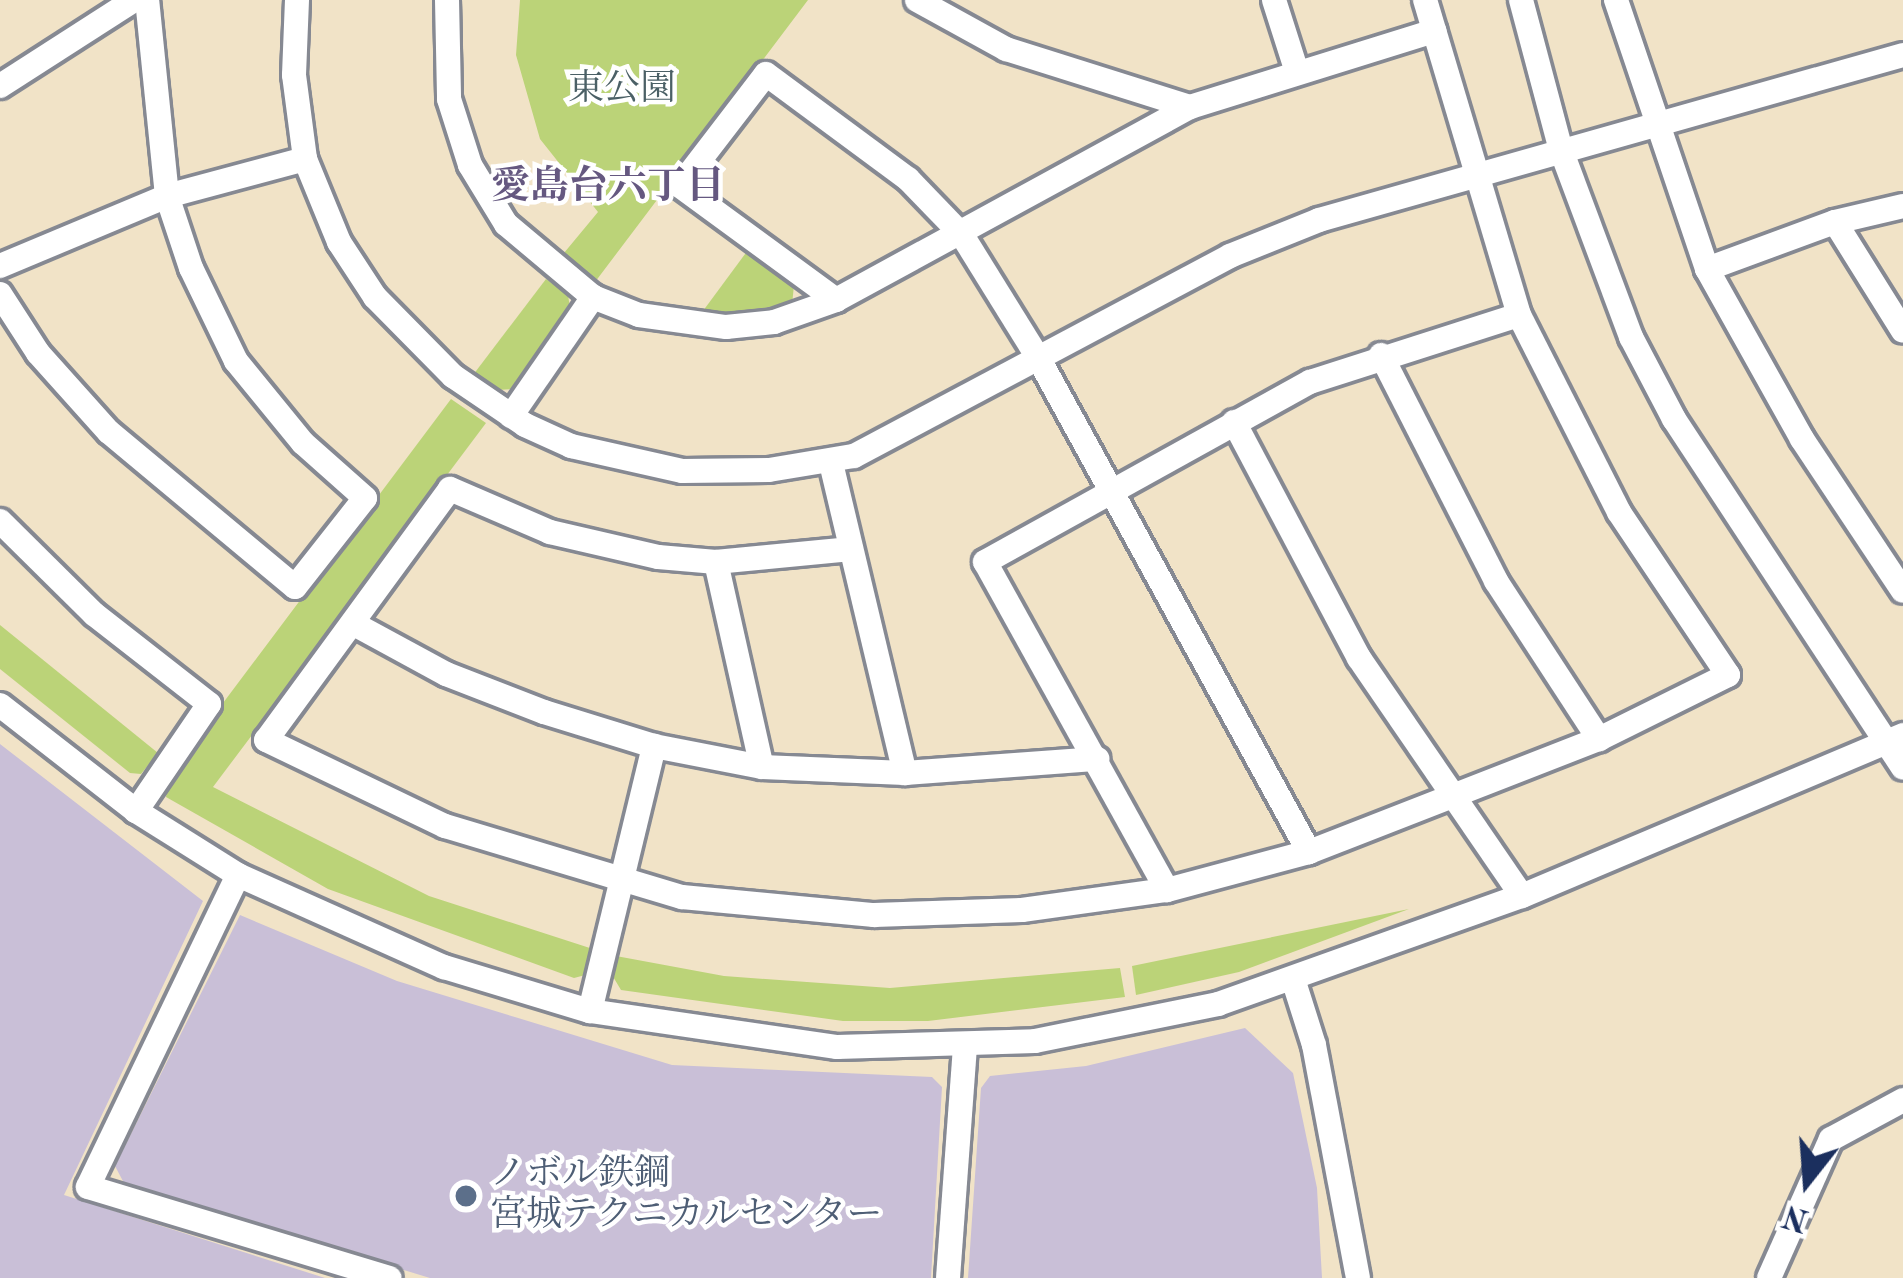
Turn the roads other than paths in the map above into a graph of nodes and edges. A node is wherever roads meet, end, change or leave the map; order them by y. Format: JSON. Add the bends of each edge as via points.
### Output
{"nodes":[{"id":1,"x":134,"y":0,"type":"edge"},
{"id":2,"x":146,"y":0,"type":"edge"},
{"id":3,"x":297,"y":0,"type":"edge"},
{"id":4,"x":447,"y":0,"type":"edge"},
{"id":5,"x":917,"y":0,"type":"edge"},
{"id":6,"x":1274,"y":0,"type":"edge"},
{"id":7,"x":1425,"y":0,"type":"edge"},
{"id":8,"x":1521,"y":0,"type":"edge"},
{"id":9,"x":1616,"y":0,"type":"edge"},
{"id":10,"x":1434,"y":31,"type":"junction"},
{"id":11,"x":1903,"y":55,"type":"edge"},
{"id":12,"x":1296,"y":69,"type":"junction"},
{"id":13,"x":0,"y":86,"type":"edge"},
{"id":14,"x":1190,"y":106,"type":"junction"},
{"id":15,"x":1654,"y":123,"type":"junction"},
{"id":16,"x":1560,"y":147,"type":"junction"},
{"id":17,"x":304,"y":159,"type":"junction"},
{"id":18,"x":1475,"y":172,"type":"junction"},
{"id":19,"x":167,"y":196,"type":"junction"},
{"id":20,"x":1903,"y":206,"type":"edge"},
{"id":21,"x":1835,"y":222,"type":"junction"},
{"id":22,"x":962,"y":235,"type":"junction"},
{"id":23,"x":0,"y":266,"type":"edge"},
{"id":24,"x":1707,"y":269,"type":"junction"},
{"id":25,"x":0,"y":295,"type":"edge"},
{"id":26,"x":593,"y":297,"type":"junction"},
{"id":27,"x":836,"y":300,"type":"junction"},
{"id":28,"x":1519,"y":315,"type":"junction"},
{"id":29,"x":1903,"y":331,"type":"edge"},
{"id":30,"x":1381,"y":355,"type":"junction"},
{"id":31,"x":1040,"y":361,"type":"junction"},
{"id":32,"x":511,"y":416,"type":"junction"},
{"id":33,"x":1234,"y":422,"type":"junction"},
{"id":34,"x":831,"y":463,"type":"junction"},
{"id":35,"x":1112,"y":490,"type":"junction"},
{"id":36,"x":0,"y":521,"type":"edge"},
{"id":37,"x":851,"y":549,"type":"junction"},
{"id":38,"x":716,"y":562,"type":"junction"},
{"id":39,"x":1903,"y":591,"type":"edge"},
{"id":40,"x":354,"y":624,"type":"junction"},
{"id":41,"x":0,"y":705,"type":"edge"},
{"id":42,"x":1894,"y":738,"type":"edge"},
{"id":43,"x":1599,"y":739,"type":"junction"},
{"id":44,"x":654,"y":746,"type":"junction"},
{"id":45,"x":1097,"y":759,"type":"junction"},
{"id":46,"x":762,"y":767,"type":"junction"},
{"id":47,"x":1903,"y":767,"type":"edge"},
{"id":48,"x":905,"y":773,"type":"junction"},
{"id":49,"x":1456,"y":794,"type":"junction"},
{"id":50,"x":136,"y":811,"type":"junction"},
{"id":51,"x":1309,"y":852,"type":"junction"},
{"id":52,"x":238,"y":875,"type":"junction"},
{"id":53,"x":622,"y":883,"type":"junction"},
{"id":54,"x":1167,"y":890,"type":"junction"},
{"id":55,"x":1522,"y":896,"type":"junction"},
{"id":56,"x":1294,"y":982,"type":"junction"},
{"id":57,"x":590,"y":1011,"type":"junction"},
{"id":58,"x":965,"y":1047,"type":"junction"},
{"id":59,"x":1903,"y":1100,"type":"edge"},
{"id":60,"x":390,"y":1278,"type":"edge"},
{"id":61,"x":948,"y":1278,"type":"edge"},
{"id":62,"x":1358,"y":1278,"type":"edge"},
{"id":63,"x":1769,"y":1278,"type":"edge"}],
"edges":[{"from":1,"to":13,"type":"street"},
{"from":2,"to":19,"type":"street"},
{"from":3,"to":17,"type":"street","via":[[294,75]]},
{"from":4,"to":26,"type":"street","via":[[449,99],[470,165],[506,224]]},
{"from":5,"to":14,"type":"street","via":[[1006,49]]},
{"from":6,"to":12,"type":"street"},
{"from":7,"to":10,"type":"street"},
{"from":8,"to":16,"type":"street"},
{"from":9,"to":15,"type":"street"},
{"from":10,"to":12,"type":"street"},
{"from":10,"to":18,"type":"street"},
{"from":11,"to":15,"type":"street"},
{"from":12,"to":14,"type":"street"},
{"from":14,"to":22,"type":"street"},
{"from":15,"to":16,"type":"street"},
{"from":15,"to":24,"type":"street"},
{"from":16,"to":18,"type":"street"},
{"from":16,"to":42,"type":"street","via":[[1631,338],[1674,419]]},
{"from":17,"to":19,"type":"street"},
{"from":17,"to":32,"type":"street","via":[[339,242],[375,297],[414,342]]},
{"from":18,"to":28,"type":"street"},
{"from":18,"to":31,"type":"street","via":[[1230,256]]},
{"from":19,"to":23,"type":"street"},
{"from":19,"to":25,"type":"street","via":[[236,361],[303,442],[365,498],[295,587],[109,432],[38,353]]},
{"from":20,"to":21,"type":"street"},
{"from":21,"to":24,"type":"street"},
{"from":21,"to":29,"type":"street"},
{"from":22,"to":27,"type":"street"},
{"from":22,"to":27,"type":"street","via":[[908,179],[766,74],[680,185]]},
{"from":22,"to":31,"type":"street"},
{"from":24,"to":39,"type":"street","via":[[1802,440]]},
{"from":26,"to":27,"type":"street","via":[[639,316],[726,328],[775,322]]},
{"from":26,"to":32,"type":"street"},
{"from":28,"to":30,"type":"street"},
{"from":28,"to":43,"type":"street","via":[[1619,512],[1728,675]]},
{"from":30,"to":33,"type":"street"},
{"from":30,"to":43,"type":"street","via":[[1496,581]]},
{"from":31,"to":34,"type":"street","via":[[914,430]]},
{"from":31,"to":35,"type":"street"},
{"from":32,"to":34,"type":"street","via":[[572,446],[682,471]]},
{"from":33,"to":35,"type":"street"},
{"from":33,"to":49,"type":"street","via":[[1359,658]]},
{"from":34,"to":37,"type":"street"},
{"from":35,"to":45,"type":"street","via":[[985,562]]},
{"from":35,"to":51,"type":"street"},
{"from":36,"to":50,"type":"street","via":[[94,614],[208,704]]},
{"from":37,"to":38,"type":"street"},
{"from":37,"to":48,"type":"street"},
{"from":38,"to":40,"type":"street","via":[[590,544],[450,489]]},
{"from":38,"to":46,"type":"street"},
{"from":40,"to":44,"type":"street","via":[[446,674]]},
{"from":40,"to":53,"type":"street","via":[[266,740],[445,826]]},
{"from":41,"to":50,"type":"street"},
{"from":42,"to":47,"type":"street"},
{"from":42,"to":55,"type":"street"},
{"from":43,"to":49,"type":"street"},
{"from":44,"to":46,"type":"street"},
{"from":44,"to":53,"type":"street"},
{"from":45,"to":48,"type":"street"},
{"from":45,"to":54,"type":"street"},
{"from":46,"to":48,"type":"street"},
{"from":49,"to":51,"type":"street"},
{"from":49,"to":55,"type":"street"},
{"from":50,"to":52,"type":"street"},
{"from":51,"to":54,"type":"street"},
{"from":52,"to":57,"type":"street","via":[[444,967]]},
{"from":52,"to":60,"type":"street","via":[[88,1187]]},
{"from":53,"to":54,"type":"street","via":[[749,908],[874,915],[1022,910]]},
{"from":53,"to":57,"type":"street"},
{"from":55,"to":56,"type":"street"},
{"from":56,"to":58,"type":"street","via":[[1102,1033]]},
{"from":56,"to":62,"type":"street"},
{"from":57,"to":58,"type":"street","via":[[837,1047]]},
{"from":58,"to":61,"type":"street"},
{"from":59,"to":63,"type":"street","via":[[1831,1139]]}]}
